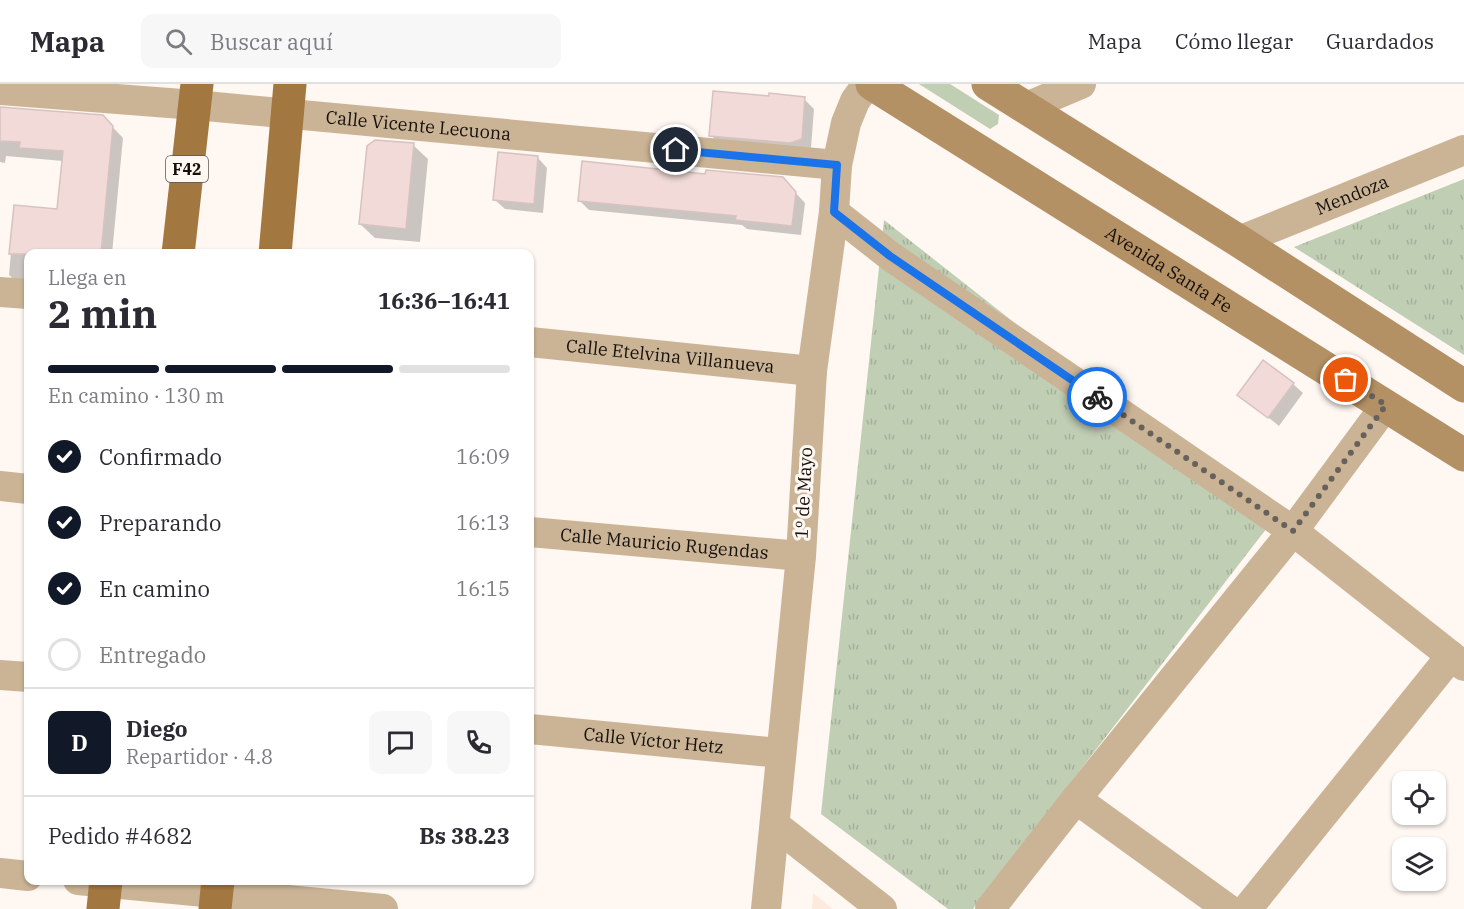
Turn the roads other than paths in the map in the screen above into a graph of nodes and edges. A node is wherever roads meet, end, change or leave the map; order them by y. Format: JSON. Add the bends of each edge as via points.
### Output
{"nodes":[{"id":1,"x":867,"y":84,"type":"edge"},
{"id":2,"x":872,"y":84,"type":"edge"},
{"id":3,"x":988,"y":84,"type":"edge"},
{"id":4,"x":1082,"y":84,"type":"edge"},
{"id":5,"x":0,"y":90,"type":"edge"},
{"id":6,"x":196,"y":95,"type":"edge"},
{"id":7,"x":288,"y":99,"type":"edge"},
{"id":8,"x":1024,"y":108,"type":"junction"},
{"id":9,"x":1464,"y":150,"type":"edge"},
{"id":10,"x":837,"y":165,"type":"junction"},
{"id":11,"x":834,"y":212,"type":"junction"},
{"id":12,"x":1239,"y":241,"type":"junction"},
{"id":13,"x":179,"y":249,"type":"edge"},
{"id":14,"x":275,"y":249,"type":"edge"},
{"id":15,"x":0,"y":292,"type":"edge"},
{"id":16,"x":24,"y":294,"type":"edge"},
{"id":17,"x":534,"y":342,"type":"edge"},
{"id":18,"x":812,"y":371,"type":"junction"},
{"id":19,"x":1464,"y":386,"type":"edge"},
{"id":20,"x":1386,"y":405,"type":"junction"},
{"id":21,"x":1464,"y":455,"type":"edge"},
{"id":22,"x":0,"y":486,"type":"edge"},
{"id":23,"x":24,"y":489,"type":"edge"},
{"id":24,"x":1293,"y":531,"type":"junction"},
{"id":25,"x":534,"y":532,"type":"edge"},
{"id":26,"x":801,"y":556,"type":"junction"},
{"id":27,"x":1457,"y":661,"type":"edge"},
{"id":28,"x":0,"y":675,"type":"edge"},
{"id":29,"x":24,"y":678,"type":"edge"},
{"id":30,"x":534,"y":729,"type":"edge"},
{"id":31,"x":780,"y":753,"type":"junction"},
{"id":32,"x":1076,"y":799,"type":"junction"},
{"id":33,"x":775,"y":825,"type":"junction"},
{"id":34,"x":0,"y":873,"type":"edge"},
{"id":35,"x":24,"y":876,"type":"edge"},
{"id":36,"x":98,"y":888,"type":"edge"},
{"id":37,"x":216,"y":894,"type":"edge"},
{"id":38,"x":383,"y":909,"type":"edge"},
{"id":39,"x":766,"y":909,"type":"edge"},
{"id":40,"x":882,"y":909,"type":"edge"},
{"id":41,"x":990,"y":909,"type":"edge"},
{"id":42,"x":1228,"y":909,"type":"edge"},
{"id":43,"x":1247,"y":909,"type":"edge"}],
"edges":[{"from":1,"to":10,"type":"street","name":"1º de Mayo","via":[[846,123]]},
{"from":2,"to":20,"type":"main road","name":"Avenida Santa Fe"},
{"from":3,"to":8,"type":"main road"},
{"from":4,"to":8,"type":"street"},
{"from":5,"to":6,"type":"street","name":"Calle Vicente Lecuona"},
{"from":6,"to":7,"type":"street","name":"Calle Vicente Lecuona"},
{"from":6,"to":13,"type":"main road","number":"F42"},
{"from":7,"to":10,"type":"street","name":"Calle Vicente Lecuona"},
{"from":7,"to":14,"type":"main road"},
{"from":8,"to":12,"type":"main road"},
{"from":9,"to":12,"type":"street","name":"Mendoza"},
{"from":10,"to":11,"type":"street","name":"1º de Mayo"},
{"from":11,"to":18,"type":"street","name":"1º de Mayo"},
{"from":11,"to":24,"type":"street","via":[[890,256]]},
{"from":12,"to":19,"type":"main road"},
{"from":15,"to":16,"type":"street"},
{"from":17,"to":18,"type":"street","name":"Calle Etelvina Villanueva"},
{"from":18,"to":26,"type":"street","name":"1º de Mayo"},
{"from":20,"to":21,"type":"main road","name":"Avenida Santa Fe"},
{"from":20,"to":24,"type":"street"},
{"from":22,"to":23,"type":"street"},
{"from":24,"to":27,"type":"street"},
{"from":24,"to":32,"type":"street"},
{"from":25,"to":26,"type":"street","name":"Calle Mauricio Rugendas"},
{"from":26,"to":31,"type":"street","name":"1º de Mayo"},
{"from":27,"to":43,"type":"street"},
{"from":28,"to":29,"type":"street"},
{"from":30,"to":31,"type":"street","name":"Calle Víctor Hetz"},
{"from":31,"to":33,"type":"street","name":"1º de Mayo"},
{"from":32,"to":41,"type":"street"},
{"from":32,"to":42,"type":"street"},
{"from":33,"to":39,"type":"street","name":"1º de Mayo"},
{"from":33,"to":40,"type":"street"},
{"from":34,"to":35,"type":"street"},
{"from":36,"to":37,"type":"street"},
{"from":37,"to":38,"type":"street"}]}
